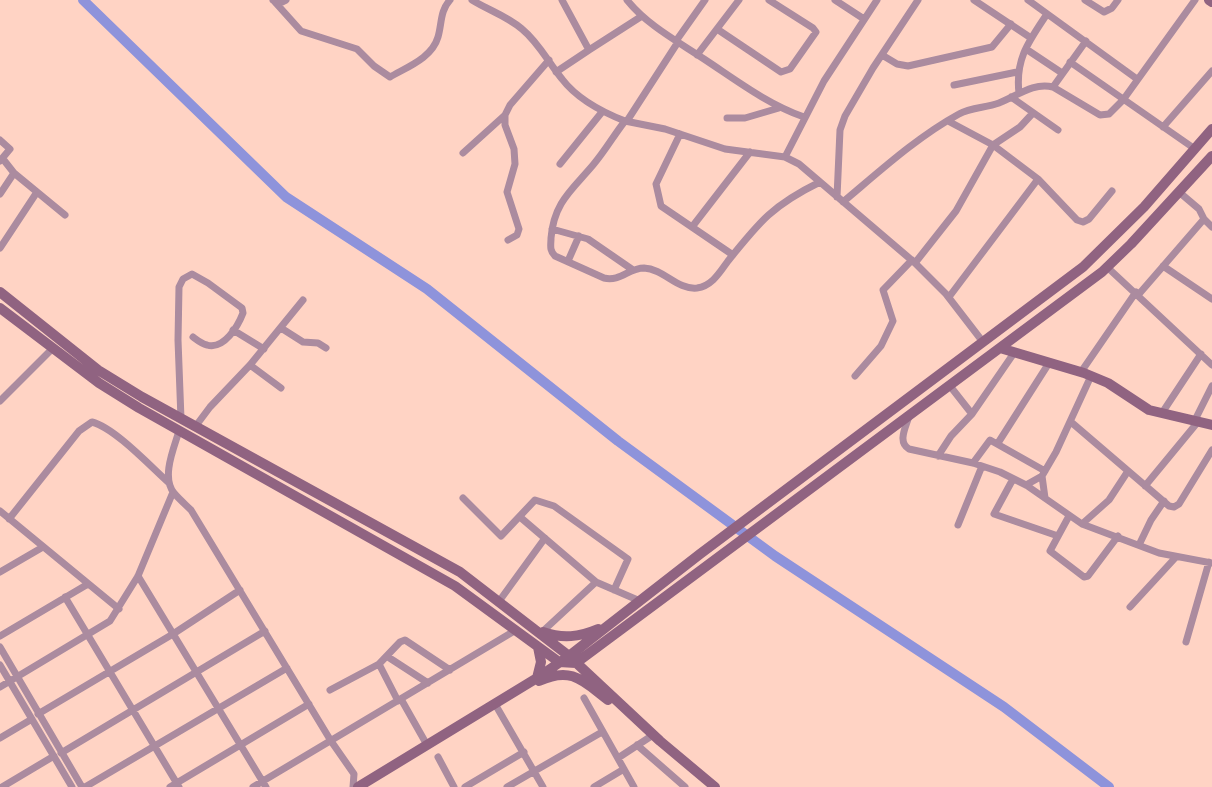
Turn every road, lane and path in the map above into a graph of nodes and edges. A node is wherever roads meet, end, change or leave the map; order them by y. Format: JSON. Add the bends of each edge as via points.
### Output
{"nodes":[{"id":1,"x":286,"y":0,"type":"edge"},
{"id":2,"x":450,"y":0,"type":"edge"},
{"id":3,"x":472,"y":0,"type":"edge"},
{"id":4,"x":562,"y":0,"type":"edge"},
{"id":5,"x":627,"y":0,"type":"edge"},
{"id":6,"x":704,"y":0,"type":"edge"},
{"id":7,"x":739,"y":0,"type":"edge"},
{"id":8,"x":769,"y":0,"type":"edge"},
{"id":9,"x":837,"y":0,"type":"edge"},
{"id":10,"x":876,"y":0,"type":"edge"},
{"id":11,"x":918,"y":0,"type":"edge"},
{"id":12,"x":974,"y":0,"type":"edge"},
{"id":13,"x":1028,"y":0,"type":"edge"},
{"id":14,"x":1084,"y":0,"type":"edge"},
{"id":15,"x":1118,"y":0,"type":"edge"},
{"id":16,"x":1195,"y":0,"type":"edge"},
{"id":17,"x":273,"y":1,"type":"edge"},
{"id":18,"x":1047,"y":14,"type":"junction"},
{"id":19,"x":642,"y":16,"type":"junction"},
{"id":20,"x":864,"y":19,"type":"junction"},
{"id":21,"x":1011,"y":24,"type":"junction"},
{"id":22,"x":717,"y":28,"type":"junction"},
{"id":23,"x":1031,"y":38,"type":"junction"},
{"id":24,"x":677,"y":41,"type":"junction"},
{"id":25,"x":1086,"y":41,"type":"junction"},
{"id":26,"x":1026,"y":49,"type":"junction"},
{"id":27,"x":590,"y":50,"type":"junction"},
{"id":28,"x":882,"y":54,"type":"junction"},
{"id":29,"x":697,"y":55,"type":"junction"},
{"id":30,"x":549,"y":60,"type":"junction"},
{"id":31,"x":1070,"y":62,"type":"junction"},
{"id":32,"x":1212,"y":71,"type":"edge"},
{"id":33,"x":556,"y":72,"type":"junction"},
{"id":34,"x":1018,"y":72,"type":"junction"},
{"id":35,"x":1062,"y":73,"type":"junction"},
{"id":36,"x":1137,"y":79,"type":"junction"},
{"id":37,"x":954,"y":85,"type":"dead end"},
{"id":38,"x":1053,"y":87,"type":"junction"},
{"id":39,"x":1019,"y":93,"type":"junction"},
{"id":40,"x":1011,"y":97,"type":"junction"},
{"id":41,"x":1123,"y":100,"type":"junction"},
{"id":42,"x":779,"y":108,"type":"junction"},
{"id":43,"x":602,"y":112,"type":"junction"},
{"id":44,"x":1034,"y":113,"type":"junction"},
{"id":45,"x":505,"y":115,"type":"junction"},
{"id":46,"x":804,"y":117,"type":"junction"},
{"id":47,"x":727,"y":118,"type":"dead end"},
{"id":48,"x":626,"y":121,"type":"junction"},
{"id":49,"x":948,"y":121,"type":"junction"},
{"id":50,"x":1163,"y":127,"type":"junction"},
{"id":51,"x":1212,"y":129,"type":"edge"},
{"id":52,"x":1058,"y":130,"type":"dead end"},
{"id":53,"x":680,"y":134,"type":"junction"},
{"id":54,"x":0,"y":140,"type":"edge"},
{"id":55,"x":993,"y":145,"type":"junction"},
{"id":56,"x":1195,"y":149,"type":"junction"},
{"id":57,"x":750,"y":152,"type":"junction"},
{"id":58,"x":463,"y":153,"type":"dead end"},
{"id":59,"x":1212,"y":156,"type":"edge"},
{"id":60,"x":785,"y":157,"type":"junction"},
{"id":61,"x":1,"y":160,"type":"edge"},
{"id":62,"x":560,"y":164,"type":"dead end"},
{"id":63,"x":14,"y":173,"type":"junction"},
{"id":64,"x":1038,"y":179,"type":"junction"},
{"id":65,"x":820,"y":182,"type":"junction"},
{"id":66,"x":1112,"y":191,"type":"dead end"},
{"id":67,"x":37,"y":192,"type":"junction"},
{"id":68,"x":1179,"y":192,"type":"junction"},
{"id":69,"x":0,"y":194,"type":"edge"},
{"id":70,"x":840,"y":199,"type":"junction"},
{"id":71,"x":65,"y":215,"type":"dead end"},
{"id":72,"x":1204,"y":219,"type":"junction"},
{"id":73,"x":692,"y":227,"type":"junction"},
{"id":74,"x":1212,"y":228,"type":"edge"},
{"id":75,"x":552,"y":229,"type":"junction"},
{"id":76,"x":579,"y":236,"type":"junction"},
{"id":77,"x":508,"y":240,"type":"dead end"},
{"id":78,"x":0,"y":248,"type":"edge"},
{"id":79,"x":733,"y":255,"type":"junction"},
{"id":80,"x":568,"y":261,"type":"junction"},
{"id":81,"x":914,"y":261,"type":"junction"},
{"id":82,"x":1163,"y":266,"type":"junction"},
{"id":83,"x":1108,"y":267,"type":"junction"},
{"id":84,"x":633,"y":270,"type":"junction"},
{"id":85,"x":0,"y":292,"type":"edge"},
{"id":86,"x":1137,"y":293,"type":"junction"},
{"id":87,"x":948,"y":297,"type":"junction"},
{"id":88,"x":1212,"y":299,"type":"edge"},
{"id":89,"x":303,"y":300,"type":"dead end"},
{"id":90,"x":0,"y":308,"type":"edge"},
{"id":91,"x":281,"y":328,"type":"junction"},
{"id":92,"x":233,"y":330,"type":"junction"},
{"id":93,"x":192,"y":338,"type":"dead end"},
{"id":94,"x":983,"y":342,"type":"junction"},
{"id":95,"x":53,"y":348,"type":"junction"},
{"id":96,"x":326,"y":348,"type":"dead end"},
{"id":97,"x":1000,"y":348,"type":"junction"},
{"id":98,"x":264,"y":349,"type":"junction"},
{"id":99,"x":1014,"y":353,"type":"junction"},
{"id":100,"x":1201,"y":354,"type":"junction"},
{"id":101,"x":1050,"y":363,"type":"junction"},
{"id":102,"x":250,"y":365,"type":"junction"},
{"id":103,"x":1212,"y":365,"type":"edge"},
{"id":104,"x":1081,"y":372,"type":"junction"},
{"id":105,"x":855,"y":376,"type":"dead end"},
{"id":106,"x":1091,"y":376,"type":"junction"},
{"id":107,"x":950,"y":386,"type":"junction"},
{"id":108,"x":1212,"y":386,"type":"edge"},
{"id":109,"x":281,"y":388,"type":"dead end"},
{"id":110,"x":0,"y":401,"type":"edge"},
{"id":111,"x":1162,"y":413,"type":"junction"},
{"id":112,"x":972,"y":414,"type":"junction"},
{"id":113,"x":909,"y":416,"type":"junction"},
{"id":114,"x":180,"y":419,"type":"junction"},
{"id":115,"x":1071,"y":422,"type":"junction"},
{"id":116,"x":1195,"y":422,"type":"junction"},
{"id":117,"x":1212,"y":426,"type":"edge"},
{"id":118,"x":195,"y":427,"type":"junction"},
{"id":119,"x":179,"y":431,"type":"junction"},
{"id":120,"x":998,"y":443,"type":"junction"},
{"id":121,"x":1212,"y":450,"type":"edge"},
{"id":122,"x":938,"y":456,"type":"junction"},
{"id":123,"x":973,"y":463,"type":"junction"},
{"id":124,"x":982,"y":466,"type":"junction"},
{"id":125,"x":1128,"y":471,"type":"junction"},
{"id":126,"x":1043,"y":474,"type":"junction"},
{"id":127,"x":1013,"y":479,"type":"junction"},
{"id":128,"x":170,"y":483,"type":"junction"},
{"id":129,"x":1026,"y":485,"type":"junction"},
{"id":130,"x":1145,"y":486,"type":"junction"},
{"id":131,"x":173,"y":492,"type":"junction"},
{"id":132,"x":464,"y":498,"type":"dead end"},
{"id":133,"x":1044,"y":498,"type":"junction"},
{"id":134,"x":1164,"y":501,"type":"junction"},
{"id":135,"x":0,"y":512,"type":"edge"},
{"id":136,"x":520,"y":516,"type":"junction"},
{"id":137,"x":1069,"y":516,"type":"junction"},
{"id":138,"x":8,"y":519,"type":"junction"},
{"id":139,"x":1082,"y":524,"type":"junction"},
{"id":140,"x":958,"y":525,"type":"dead end"},
{"id":141,"x":1058,"y":536,"type":"junction"},
{"id":142,"x":1118,"y":536,"type":"junction"},
{"id":143,"x":545,"y":538,"type":"junction"},
{"id":144,"x":1139,"y":545,"type":"junction"},
{"id":145,"x":43,"y":547,"type":"junction"},
{"id":146,"x":1176,"y":557,"type":"junction"},
{"id":147,"x":1210,"y":563,"type":"edge"},
{"id":148,"x":0,"y":572,"type":"edge"},
{"id":149,"x":138,"y":576,"type":"junction"},
{"id":150,"x":596,"y":582,"type":"junction"},
{"id":151,"x":88,"y":584,"type":"junction"},
{"id":152,"x":240,"y":590,"type":"junction"},
{"id":153,"x":614,"y":590,"type":"junction"},
{"id":154,"x":65,"y":597,"type":"junction"},
{"id":155,"x":500,"y":600,"type":"junction"},
{"id":156,"x":640,"y":602,"type":"junction"},
{"id":157,"x":1130,"y":607,"type":"dead end"},
{"id":158,"x":119,"y":609,"type":"junction"},
{"id":159,"x":615,"y":621,"type":"junction"},
{"id":160,"x":516,"y":630,"type":"junction"},
{"id":161,"x":265,"y":631,"type":"junction"},
{"id":162,"x":539,"y":631,"type":"junction"},
{"id":163,"x":173,"y":634,"type":"junction"},
{"id":164,"x":88,"y":635,"type":"junction"},
{"id":165,"x":0,"y":636,"type":"edge"},
{"id":166,"x":1186,"y":642,"type":"dead end"},
{"id":167,"x":0,"y":647,"type":"edge"},
{"id":168,"x":538,"y":647,"type":"junction"},
{"id":169,"x":388,"y":657,"type":"junction"},
{"id":170,"x":572,"y":660,"type":"junction"},
{"id":171,"x":559,"y":662,"type":"junction"},
{"id":172,"x":379,"y":664,"type":"junction"},
{"id":173,"x":0,"y":665,"type":"edge"},
{"id":174,"x":287,"y":668,"type":"junction"},
{"id":175,"x":110,"y":670,"type":"junction"},
{"id":176,"x":450,"y":670,"type":"junction"},
{"id":177,"x":196,"y":672,"type":"junction"},
{"id":178,"x":18,"y":676,"type":"junction"},
{"id":179,"x":537,"y":678,"type":"junction"},
{"id":180,"x":10,"y":681,"type":"junction"},
{"id":181,"x":428,"y":683,"type":"junction"},
{"id":182,"x":0,"y":686,"type":"edge"},
{"id":183,"x":330,"y":690,"type":"dead end"},
{"id":184,"x":508,"y":696,"type":"junction"},
{"id":185,"x":584,"y":698,"type":"dead end"},
{"id":186,"x":399,"y":700,"type":"junction"},
{"id":187,"x":309,"y":704,"type":"junction"},
{"id":188,"x":495,"y":704,"type":"junction"},
{"id":189,"x":132,"y":709,"type":"junction"},
{"id":190,"x":218,"y":709,"type":"junction"},
{"id":191,"x":38,"y":714,"type":"junction"},
{"id":192,"x":32,"y":719,"type":"junction"},
{"id":193,"x":602,"y":732,"type":"junction"},
{"id":194,"x":0,"y":738,"type":"edge"},
{"id":195,"x":656,"y":738,"type":"junction"},
{"id":196,"x":331,"y":741,"type":"junction"},
{"id":197,"x":240,"y":745,"type":"junction"},
{"id":198,"x":427,"y":745,"type":"junction"},
{"id":199,"x":637,"y":745,"type":"junction"},
{"id":200,"x":155,"y":748,"type":"junction"},
{"id":201,"x":524,"y":752,"type":"junction"},
{"id":202,"x":61,"y":753,"type":"junction"},
{"id":203,"x":54,"y":756,"type":"junction"},
{"id":204,"x":438,"y":757,"type":"dead end"},
{"id":205,"x":618,"y":758,"type":"junction"},
{"id":206,"x":624,"y":769,"type":"junction"},
{"id":207,"x":535,"y":771,"type":"junction"},
{"id":208,"x":264,"y":784,"type":"edge"},
{"id":209,"x":175,"y":786,"type":"edge"},
{"id":210,"x":360,"y":786,"type":"edge"},
{"id":211,"x":680,"y":786,"type":"edge"},
{"id":212,"x":2,"y":787,"type":"edge"},
{"id":213,"x":72,"y":787,"type":"edge"},
{"id":214,"x":84,"y":787,"type":"edge"},
{"id":215,"x":253,"y":787,"type":"edge"},
{"id":216,"x":454,"y":787,"type":"edge"},
{"id":217,"x":465,"y":787,"type":"edge"},
{"id":218,"x":507,"y":787,"type":"edge"},
{"id":219,"x":543,"y":787,"type":"edge"},
{"id":220,"x":594,"y":787,"type":"edge"},
{"id":221,"x":634,"y":787,"type":"edge"},
{"id":222,"x":715,"y":787,"type":"edge"}],
"edges":[{"from":1,"to":17,"type":"street","via":[[280,3]]},
{"from":2,"to":17,"type":"street","via":[[431,51],[390,77],[357,49],[301,31]]},
{"from":3,"to":30,"type":"street","via":[[521,28]]},
{"from":4,"to":27,"type":"street"},
{"from":5,"to":19,"type":"street"},
{"from":6,"to":24,"type":"street"},
{"from":7,"to":22,"type":"street"},
{"from":8,"to":22,"type":"street","via":[[816,32],[790,69],[781,72]]},
{"from":9,"to":20,"type":"street"},
{"from":10,"to":20,"type":"street"},
{"from":11,"to":28,"type":"street"},
{"from":12,"to":21,"type":"street"},
{"from":13,"to":18,"type":"street"},
{"from":14,"to":15,"type":"street","via":[[1104,12]]},
{"from":16,"to":36,"type":"street"},
{"from":18,"to":23,"type":"street"},
{"from":18,"to":25,"type":"street"},
{"from":19,"to":24,"type":"street"},
{"from":19,"to":27,"type":"street"},
{"from":20,"to":46,"type":"street"},
{"from":21,"to":23,"type":"street"},
{"from":21,"to":28,"type":"street","via":[[999,41],[985,50],[908,66],[897,64]]},
{"from":22,"to":29,"type":"street"},
{"from":23,"to":26,"type":"street"},
{"from":24,"to":29,"type":"street"},
{"from":24,"to":48,"type":"street"},
{"from":25,"to":31,"type":"street"},
{"from":25,"to":36,"type":"street"},
{"from":26,"to":34,"type":"street"},
{"from":26,"to":35,"type":"street"},
{"from":27,"to":33,"type":"street"},
{"from":28,"to":70,"type":"street","via":[[840,130]]},
{"from":29,"to":42,"type":"street"},
{"from":30,"to":33,"type":"street"},
{"from":30,"to":45,"type":"street"},
{"from":31,"to":35,"type":"street"},
{"from":31,"to":41,"type":"street"},
{"from":32,"to":50,"type":"street"},
{"from":33,"to":43,"type":"street"},
{"from":34,"to":37,"type":"street"},
{"from":34,"to":39,"type":"street"},
{"from":35,"to":38,"type":"street"},
{"from":36,"to":41,"type":"street"},
{"from":38,"to":39,"type":"street","via":[[1045,85]]},
{"from":38,"to":41,"type":"street","via":[[1100,115],[1115,110]]},
{"from":39,"to":40,"type":"street"},
{"from":40,"to":44,"type":"street"},
{"from":40,"to":49,"type":"street","via":[[999,104],[960,113]]},
{"from":41,"to":50,"type":"street"},
{"from":42,"to":46,"type":"street"},
{"from":42,"to":47,"type":"street","via":[[744,118]]},
{"from":43,"to":48,"type":"street"},
{"from":43,"to":62,"type":"street"},
{"from":44,"to":52,"type":"street"},
{"from":44,"to":55,"type":"street"},
{"from":45,"to":58,"type":"street"},
{"from":45,"to":77,"type":"street","via":[[515,164],[507,192],[519,229]]},
{"from":46,"to":60,"type":"street"},
{"from":48,"to":53,"type":"street"},
{"from":48,"to":75,"type":"street","via":[[569,191],[554,217]]},
{"from":49,"to":55,"type":"street"},
{"from":49,"to":70,"type":"street"},
{"from":50,"to":56,"type":"street"},
{"from":51,"to":56,"type":"street"},
{"from":53,"to":57,"type":"street","via":[[725,149]]},
{"from":53,"to":73,"type":"street","via":[[656,184],[657,193],[661,206]]},
{"from":54,"to":61,"type":"street","via":[[10,149]]},
{"from":55,"to":64,"type":"street"},
{"from":55,"to":81,"type":"street","via":[[956,211]]},
{"from":56,"to":94,"type":"street","via":[[1090,261]]},
{"from":57,"to":60,"type":"street"},
{"from":57,"to":73,"type":"street"},
{"from":59,"to":68,"type":"street"},
{"from":60,"to":65,"type":"street"},
{"from":61,"to":63,"type":"street"},
{"from":63,"to":67,"type":"street"},
{"from":63,"to":69,"type":"street"},
{"from":64,"to":66,"type":"street","via":[[1071,215],[1083,222]]},
{"from":64,"to":87,"type":"street"},
{"from":65,"to":70,"type":"street"},
{"from":65,"to":79,"type":"street","via":[[779,204]]},
{"from":67,"to":71,"type":"street"},
{"from":67,"to":78,"type":"street"},
{"from":68,"to":72,"type":"street","via":[[1199,209]]},
{"from":68,"to":83,"type":"street"},
{"from":70,"to":81,"type":"street"},
{"from":72,"to":74,"type":"street"},
{"from":72,"to":82,"type":"street"},
{"from":73,"to":79,"type":"street"},
{"from":75,"to":76,"type":"street"},
{"from":75,"to":80,"type":"street","via":[[552,253]]},
{"from":76,"to":80,"type":"street"},
{"from":76,"to":84,"type":"street","via":[[602,247]]},
{"from":79,"to":84,"type":"street","via":[[714,280],[701,288],[690,288],[644,268]]},
{"from":80,"to":84,"type":"street","via":[[611,280]]},
{"from":81,"to":87,"type":"street"},
{"from":81,"to":105,"type":"street","via":[[883,290],[893,321],[881,346]]},
{"from":82,"to":86,"type":"street"},
{"from":82,"to":88,"type":"street"},
{"from":83,"to":86,"type":"street"},
{"from":83,"to":97,"type":"street"},
{"from":85,"to":114,"type":"street","via":[[98,370]]},
{"from":86,"to":100,"type":"street"},
{"from":86,"to":104,"type":"street"},
{"from":87,"to":94,"type":"street"},
{"from":89,"to":91,"type":"street"},
{"from":90,"to":95,"type":"street"},
{"from":91,"to":96,"type":"street","via":[[303,342]]},
{"from":91,"to":98,"type":"street"},
{"from":92,"to":93,"type":"street","via":[[217,346],[207,346]]},
{"from":92,"to":98,"type":"street"},
{"from":92,"to":114,"type":"street","via":[[243,313],[242,308],[192,274],[183,278],[179,288]]},
{"from":94,"to":156,"type":"street"},
{"from":95,"to":110,"type":"street"},
{"from":95,"to":119,"type":"street","via":[[107,388]]},
{"from":97,"to":99,"type":"street"},
{"from":97,"to":107,"type":"street"},
{"from":98,"to":102,"type":"street"},
{"from":99,"to":101,"type":"street"},
{"from":99,"to":112,"type":"street"},
{"from":100,"to":103,"type":"street"},
{"from":100,"to":111,"type":"street"},
{"from":101,"to":104,"type":"street"},
{"from":101,"to":120,"type":"street"},
{"from":102,"to":109,"type":"street"},
{"from":102,"to":118,"type":"street","via":[[210,406]]},
{"from":104,"to":106,"type":"street"},
{"from":106,"to":111,"type":"street","via":[[1108,383],[1149,410]]},
{"from":106,"to":115,"type":"street"},
{"from":107,"to":112,"type":"street"},
{"from":107,"to":113,"type":"street"},
{"from":108,"to":116,"type":"street"},
{"from":111,"to":116,"type":"street"},
{"from":112,"to":122,"type":"street"},
{"from":113,"to":122,"type":"street","via":[[902,440],[904,446]]},
{"from":113,"to":170,"type":"street","via":[[706,569]]},
{"from":114,"to":118,"type":"street"},
{"from":115,"to":125,"type":"street"},
{"from":115,"to":126,"type":"street"},
{"from":116,"to":117,"type":"street"},
{"from":116,"to":130,"type":"street"},
{"from":118,"to":155,"type":"street","via":[[460,572]]},
{"from":119,"to":128,"type":"street","via":[[170,465]]},
{"from":119,"to":160,"type":"street","via":[[456,586]]},
{"from":120,"to":123,"type":"street","via":[[990,440]]},
{"from":120,"to":126,"type":"street"},
{"from":121,"to":134,"type":"street","via":[[1179,504],[1174,507]]},
{"from":122,"to":123,"type":"street"},
{"from":123,"to":124,"type":"street"},
{"from":124,"to":127,"type":"street"},
{"from":124,"to":140,"type":"street"},
{"from":125,"to":130,"type":"street"},
{"from":125,"to":139,"type":"street","via":[[1109,500]]},
{"from":126,"to":129,"type":"street"},
{"from":126,"to":133,"type":"street"},
{"from":127,"to":129,"type":"street"},
{"from":127,"to":141,"type":"street","via":[[994,514]]},
{"from":128,"to":131,"type":"street"},
{"from":128,"to":138,"type":"street","via":[[129,447],[92,422],[79,431]]},
{"from":129,"to":133,"type":"street"},
{"from":130,"to":134,"type":"street"},
{"from":131,"to":149,"type":"street"},
{"from":131,"to":152,"type":"street","via":[[191,510]]},
{"from":132,"to":136,"type":"street","via":[[498,535],[505,534]]},
{"from":133,"to":137,"type":"street"},
{"from":134,"to":144,"type":"street"},
{"from":135,"to":138,"type":"street"},
{"from":136,"to":143,"type":"street"},
{"from":136,"to":153,"type":"street","via":[[535,500],[554,506],[626,557],[628,561]]},
{"from":137,"to":139,"type":"street"},
{"from":137,"to":141,"type":"street"},
{"from":138,"to":145,"type":"street"},
{"from":139,"to":142,"type":"street"},
{"from":141,"to":142,"type":"street","via":[[1050,548],[1052,554],[1087,578]]},
{"from":142,"to":144,"type":"street"},
{"from":143,"to":150,"type":"street"},
{"from":143,"to":155,"type":"street"},
{"from":144,"to":146,"type":"street"},
{"from":145,"to":148,"type":"street"},
{"from":145,"to":151,"type":"street"},
{"from":146,"to":147,"type":"street"},
{"from":146,"to":157,"type":"street"},
{"from":147,"to":166,"type":"street"},
{"from":149,"to":158,"type":"street"},
{"from":149,"to":163,"type":"street"},
{"from":150,"to":153,"type":"street"},
{"from":150,"to":162,"type":"street"},
{"from":151,"to":154,"type":"street"},
{"from":151,"to":158,"type":"street"},
{"from":152,"to":161,"type":"street"},
{"from":152,"to":163,"type":"street"},
{"from":153,"to":156,"type":"street"},
{"from":154,"to":164,"type":"street"},
{"from":154,"to":165,"type":"street"},
{"from":155,"to":162,"type":"street"},
{"from":156,"to":159,"type":"street"},
{"from":158,"to":164,"type":"street","via":[[110,621]]},
{"from":159,"to":162,"type":"street","via":[[584,635],[566,638]]},
{"from":159,"to":170,"type":"street"},
{"from":160,"to":168,"type":"street"},
{"from":160,"to":176,"type":"street"},
{"from":161,"to":174,"type":"street"},
{"from":161,"to":177,"type":"street"},
{"from":162,"to":170,"type":"street"},
{"from":163,"to":175,"type":"street"},
{"from":163,"to":177,"type":"street"},
{"from":164,"to":175,"type":"street"},
{"from":164,"to":178,"type":"street"},
{"from":167,"to":178,"type":"street"},
{"from":168,"to":171,"type":"street"},
{"from":168,"to":179,"type":"street","via":[[541,662]]},
{"from":169,"to":172,"type":"street"},
{"from":169,"to":176,"type":"street","via":[[405,640]]},
{"from":169,"to":181,"type":"street"},
{"from":170,"to":171,"type":"street"},
{"from":170,"to":195,"type":"street"},
{"from":171,"to":179,"type":"street"},
{"from":172,"to":183,"type":"street"},
{"from":172,"to":186,"type":"street"},
{"from":173,"to":180,"type":"street"},
{"from":174,"to":187,"type":"street"},
{"from":174,"to":190,"type":"street"},
{"from":175,"to":189,"type":"street"},
{"from":175,"to":191,"type":"street"},
{"from":176,"to":181,"type":"street"},
{"from":177,"to":189,"type":"street"},
{"from":177,"to":190,"type":"street"},
{"from":178,"to":180,"type":"street"},
{"from":178,"to":191,"type":"street"},
{"from":179,"to":184,"type":"street"},
{"from":180,"to":182,"type":"street"},
{"from":180,"to":192,"type":"street"},
{"from":181,"to":186,"type":"street"},
{"from":184,"to":188,"type":"street"},
{"from":184,"to":195,"type":"street","via":[[555,675],[570,674]]},
{"from":185,"to":193,"type":"street"},
{"from":186,"to":196,"type":"street"},
{"from":186,"to":198,"type":"street"},
{"from":187,"to":196,"type":"street"},
{"from":187,"to":197,"type":"street"},
{"from":188,"to":198,"type":"street"},
{"from":188,"to":201,"type":"street"},
{"from":189,"to":200,"type":"street"},
{"from":189,"to":202,"type":"street"},
{"from":190,"to":197,"type":"street"},
{"from":190,"to":200,"type":"street"},
{"from":191,"to":202,"type":"street"},
{"from":192,"to":194,"type":"street"},
{"from":192,"to":203,"type":"street"},
{"from":193,"to":205,"type":"street"},
{"from":193,"to":207,"type":"street"},
{"from":195,"to":199,"type":"street"},
{"from":195,"to":222,"type":"street"},
{"from":196,"to":208,"type":"street"},
{"from":196,"to":210,"type":"street"},
{"from":197,"to":208,"type":"street"},
{"from":197,"to":209,"type":"street"},
{"from":198,"to":210,"type":"street"},
{"from":199,"to":205,"type":"street"},
{"from":199,"to":211,"type":"street"},
{"from":200,"to":209,"type":"street"},
{"from":200,"to":214,"type":"street"},
{"from":201,"to":207,"type":"street"},
{"from":201,"to":217,"type":"street"},
{"from":202,"to":214,"type":"street"},
{"from":203,"to":212,"type":"street"},
{"from":203,"to":213,"type":"street"},
{"from":204,"to":216,"type":"street"},
{"from":205,"to":206,"type":"street"},
{"from":206,"to":220,"type":"street"},
{"from":206,"to":221,"type":"street"},
{"from":207,"to":218,"type":"street"},
{"from":207,"to":219,"type":"street"},
{"from":208,"to":215,"type":"street"}]}
